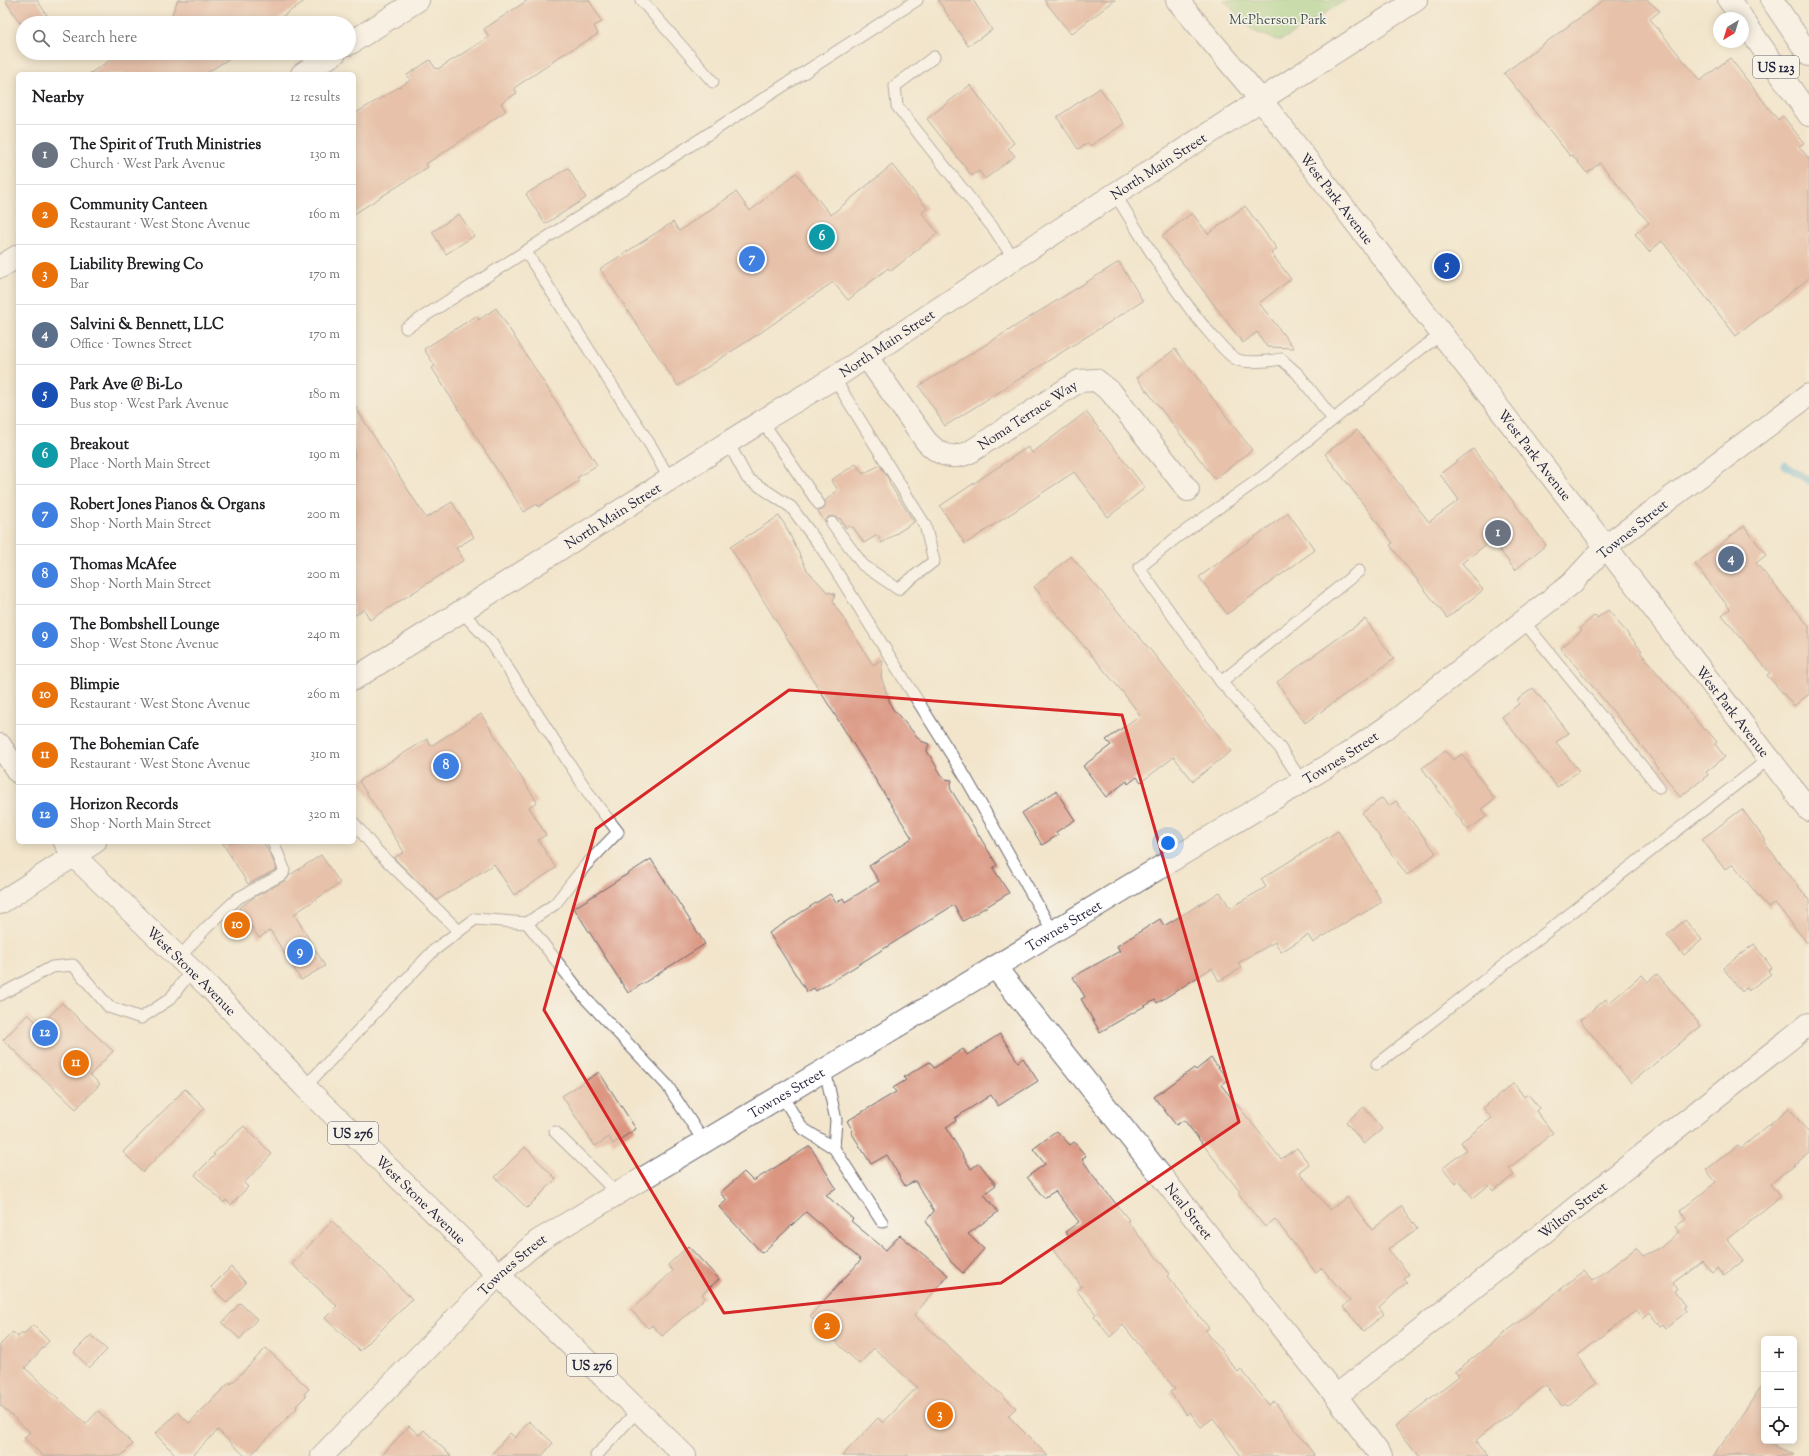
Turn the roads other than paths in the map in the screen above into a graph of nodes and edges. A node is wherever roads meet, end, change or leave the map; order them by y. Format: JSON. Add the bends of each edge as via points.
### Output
{"nodes":[{"id":1,"x":418,"y":0,"type":"edge"},
{"id":2,"x":641,"y":0,"type":"edge"},
{"id":3,"x":917,"y":0,"type":"edge"},
{"id":4,"x":1177,"y":0,"type":"edge"},
{"id":5,"x":1416,"y":0,"type":"edge"},
{"id":6,"x":1730,"y":0,"type":"edge"},
{"id":7,"x":1772,"y":0,"type":"edge"},
{"id":8,"x":1738,"y":12,"type":"edge"},
{"id":9,"x":1749,"y":29,"type":"edge"},
{"id":10,"x":356,"y":40,"type":"edge"},
{"id":11,"x":1809,"y":55,"type":"edge"},
{"id":12,"x":934,"y":57,"type":"dead end"},
{"id":13,"x":324,"y":60,"type":"edge"},
{"id":14,"x":305,"y":72,"type":"edge"},
{"id":15,"x":713,"y":82,"type":"dead end"},
{"id":16,"x":1261,"y":100,"type":"junction"},
{"id":17,"x":1809,"y":115,"type":"edge"},
{"id":18,"x":1115,"y":194,"type":"junction"},
{"id":19,"x":526,"y":252,"type":"junction"},
{"id":20,"x":16,"y":257,"type":"edge"},
{"id":21,"x":1014,"y":259,"type":"junction"},
{"id":22,"x":0,"y":267,"type":"edge"},
{"id":23,"x":406,"y":328,"type":"dead end"},
{"id":24,"x":1443,"y":334,"type":"junction"},
{"id":25,"x":866,"y":356,"type":"junction"},
{"id":26,"x":834,"y":378,"type":"junction"},
{"id":27,"x":1809,"y":395,"type":"edge"},
{"id":28,"x":1333,"y":419,"type":"junction"},
{"id":29,"x":762,"y":421,"type":"junction"},
{"id":30,"x":728,"y":442,"type":"junction"},
{"id":31,"x":670,"y":480,"type":"junction"},
{"id":32,"x":1188,"y":490,"type":"dead end"},
{"id":33,"x":819,"y":504,"type":"dead end"},
{"id":34,"x":832,"y":523,"type":"dead end"},
{"id":35,"x":1606,"y":546,"type":"junction"},
{"id":36,"x":1359,"y":571,"type":"dead end"},
{"id":37,"x":461,"y":612,"type":"junction"},
{"id":38,"x":1524,"y":622,"type":"junction"},
{"id":39,"x":356,"y":678,"type":"edge"},
{"id":40,"x":1221,"y":682,"type":"junction"},
{"id":41,"x":0,"y":745,"type":"edge"},
{"id":42,"x":1770,"y":758,"type":"junction"},
{"id":43,"x":16,"y":769,"type":"edge"},
{"id":44,"x":1302,"y":782,"type":"junction"},
{"id":45,"x":1660,"y":787,"type":"dead end"},
{"id":46,"x":1809,"y":810,"type":"edge"},
{"id":47,"x":356,"y":825,"type":"edge"},
{"id":48,"x":88,"y":844,"type":"edge"},
{"id":49,"x":274,"y":844,"type":"edge"},
{"id":50,"x":69,"y":849,"type":"edge"},
{"id":51,"x":0,"y":903,"type":"edge"},
{"id":52,"x":527,"y":923,"type":"junction"},
{"id":53,"x":459,"y":931,"type":"junction"},
{"id":54,"x":1053,"y":932,"type":"junction"},
{"id":55,"x":185,"y":965,"type":"junction"},
{"id":56,"x":995,"y":967,"type":"junction"},
{"id":57,"x":0,"y":995,"type":"edge"},
{"id":58,"x":1809,"y":1024,"type":"edge"},
{"id":59,"x":1377,"y":1064,"type":"dead end"},
{"id":60,"x":825,"y":1070,"type":"junction"},
{"id":61,"x":306,"y":1087,"type":"junction"},
{"id":62,"x":782,"y":1096,"type":"junction"},
{"id":63,"x":555,"y":1132,"type":"dead end"},
{"id":64,"x":704,"y":1142,"type":"junction"},
{"id":65,"x":834,"y":1148,"type":"junction"},
{"id":66,"x":616,"y":1194,"type":"junction"},
{"id":67,"x":882,"y":1222,"type":"dead end"},
{"id":68,"x":499,"y":1274,"type":"junction"},
{"id":69,"x":1336,"y":1396,"type":"junction"},
{"id":70,"x":638,"y":1410,"type":"junction"},
{"id":71,"x":322,"y":1456,"type":"edge"},
{"id":72,"x":596,"y":1456,"type":"edge"},
{"id":73,"x":685,"y":1456,"type":"edge"},
{"id":74,"x":1381,"y":1456,"type":"edge"}],
"edges":[{"from":1,"to":10,"type":"main road"},
{"from":2,"to":15,"type":"lane"},
{"from":3,"to":19,"type":"lane"},
{"from":4,"to":16,"type":"main road","name":"West Park Avenue"},
{"from":5,"to":16,"type":"main road","name":"North Main Street"},
{"from":6,"to":8,"type":"main road","number":"US 123"},
{"from":7,"to":11,"type":"main road","number":"US 123"},
{"from":9,"to":17,"type":"main road","number":"US 123"},
{"from":12,"to":21,"type":"lane","via":[[895,86],[897,106],[994,229]]},
{"from":13,"to":14,"type":"main road"},
{"from":16,"to":18,"type":"main road","name":"North Main Street"},
{"from":16,"to":24,"type":"main road","name":"West Park Avenue"},
{"from":18,"to":21,"type":"main road","name":"North Main Street"},
{"from":18,"to":28,"type":"lane","via":[[1198,319],[1220,344],[1236,360],[1261,362],[1282,359],[1298,374]]},
{"from":19,"to":23,"type":"lane"},
{"from":19,"to":31,"type":"lane","via":[[652,446]]},
{"from":20,"to":22,"type":"main road"},
{"from":21,"to":25,"type":"main road","name":"North Main Street"},
{"from":24,"to":28,"type":"lane"},
{"from":24,"to":35,"type":"main road","name":"West Park Avenue"},
{"from":25,"to":26,"type":"main road","name":"North Main Street"},
{"from":25,"to":32,"type":"main road","name":"Noma Terrace Way","via":[[926,441],[937,451],[953,457],[970,452],[1079,381],[1096,380],[1111,392]]},
{"from":26,"to":29,"type":"main road","name":"North Main Street"},
{"from":26,"to":34,"type":"lane","via":[[925,525],[934,561],[898,589],[864,565]]},
{"from":27,"to":35,"type":"main road","name":"Townes Street"},
{"from":28,"to":40,"type":"lane","via":[[1262,477],[1177,537],[1139,568]]},
{"from":29,"to":30,"type":"main road","name":"North Main Street"},
{"from":29,"to":33,"type":"lane"},
{"from":30,"to":31,"type":"main road","name":"North Main Street"},
{"from":30,"to":54,"type":"lane","via":[[747,478],[791,507],[823,550],[966,778]]},
{"from":31,"to":37,"type":"main road","name":"North Main Street"},
{"from":35,"to":38,"type":"main road","name":"Townes Street","via":[[1571,584]]},
{"from":35,"to":42,"type":"main road","name":"West Park Avenue"},
{"from":36,"to":40,"type":"lane"},
{"from":37,"to":39,"type":"main road","name":"North Main Street"},
{"from":37,"to":52,"type":"lane","via":[[492,644],[591,797],[618,832],[585,866],[555,904]]},
{"from":38,"to":44,"type":"main road","name":"Townes Street","via":[[1387,728]]},
{"from":38,"to":45,"type":"lane"},
{"from":40,"to":44,"type":"lane","via":[[1280,748]]},
{"from":41,"to":43,"type":"main road"},
{"from":42,"to":46,"type":"main road","name":"West Park Avenue"},
{"from":42,"to":59,"type":"lane"},
{"from":44,"to":54,"type":"main road","name":"Townes Street"},
{"from":47,"to":53,"type":"lane","via":[[376,850]]},
{"from":48,"to":50,"type":"main road"},
{"from":49,"to":55,"type":"lane","via":[[284,869],[283,874],[238,898],[206,928]]},
{"from":50,"to":51,"type":"main road"},
{"from":50,"to":55,"type":"main road","name":"West Stone Avenue","number":"US 276"},
{"from":52,"to":53,"type":"lane","via":[[475,919]]},
{"from":52,"to":64,"type":"lane","via":[[586,999],[667,1085]]},
{"from":53,"to":61,"type":"lane","via":[[433,951]]},
{"from":54,"to":56,"type":"main road","name":"Townes Street"},
{"from":55,"to":57,"type":"lane","via":[[170,999],[141,1018],[109,1007],[73,965],[52,967]]},
{"from":55,"to":61,"type":"main road","name":"West Stone Avenue","number":"US 276"},
{"from":56,"to":60,"type":"main road","name":"Townes Street"},
{"from":56,"to":69,"type":"main road","name":"Neal Street"},
{"from":58,"to":69,"type":"main road","name":"Wilton Street"},
{"from":60,"to":62,"type":"main road","name":"Townes Street"},
{"from":60,"to":65,"type":"lane","via":[[836,1120]]},
{"from":61,"to":68,"type":"main road","name":"West Stone Avenue","number":"US 276"},
{"from":62,"to":64,"type":"main road","name":"Townes Street"},
{"from":62,"to":65,"type":"lane","via":[[802,1128]]},
{"from":63,"to":66,"type":"lane"},
{"from":64,"to":66,"type":"main road","name":"Townes Street"},
{"from":65,"to":67,"type":"lane"},
{"from":66,"to":68,"type":"main road","name":"Townes Street","via":[[538,1241]]},
{"from":68,"to":70,"type":"main road","name":"West Stone Avenue","number":"US 276"},
{"from":68,"to":71,"type":"main road","name":"Townes Street"},
{"from":69,"to":74,"type":"main road","name":"Neal Street"},
{"from":70,"to":72,"type":"lane"},
{"from":70,"to":73,"type":"main road","name":"West Stone Avenue","number":"US 276"}]}
